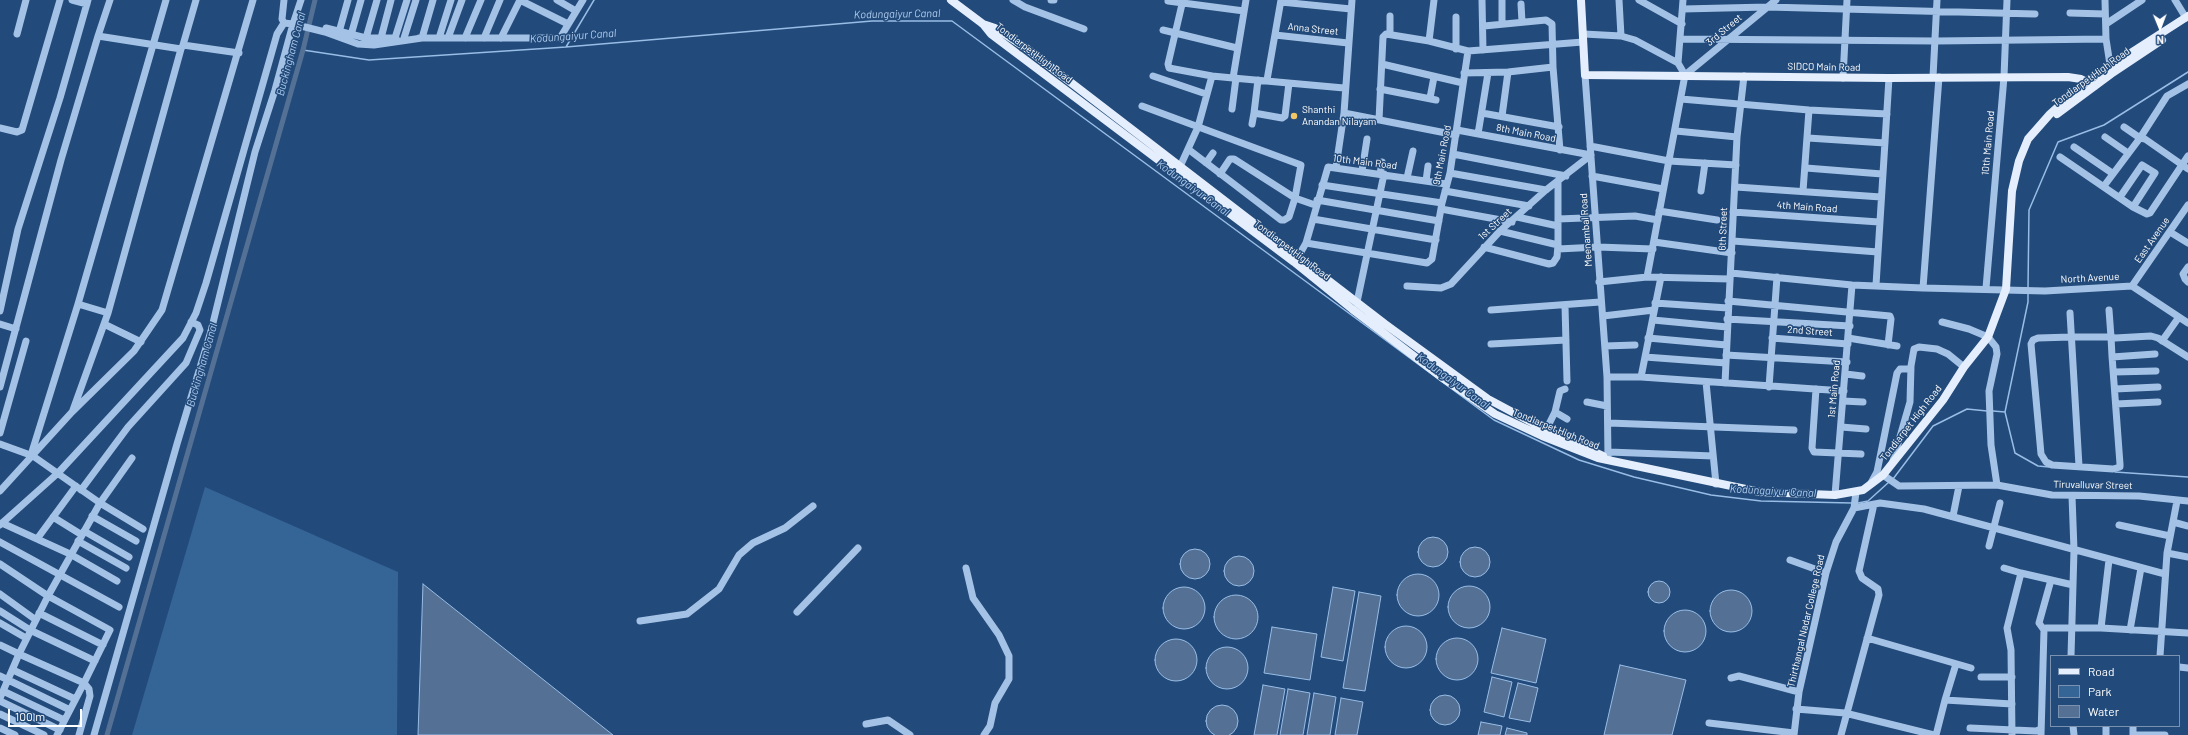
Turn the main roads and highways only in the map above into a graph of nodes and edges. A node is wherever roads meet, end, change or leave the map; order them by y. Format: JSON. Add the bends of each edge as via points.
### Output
{"nodes":[{"id":1,"x":951,"y":0,"type":"edge"},
{"id":2,"x":1581,"y":0,"type":"edge"},
{"id":3,"x":2187,"y":19,"type":"edge"},
{"id":4,"x":1585,"y":75,"type":"joint"},
{"id":5,"x":2088,"y":85,"type":"junction"},
{"id":6,"x":1179,"y":170,"type":"junction"},
{"id":7,"x":1608,"y":455,"type":"junction"}],
"edges":[{"from":1,"to":6,"type":"main road","name":"Tondiarpet High Road","via":[[983,24],[991,34]]},
{"from":2,"to":4,"type":"main road","name":"Meenambal Road"},
{"from":3,"to":5,"type":"main road","name":"Tondiarpet High Road"},
{"from":4,"to":5,"type":"main road","name":"SIDCO Main Road","via":[[2062,78]]},
{"from":5,"to":7,"type":"main road","name":"Tondiarpet High Road","via":[[2044,122],[2028,140],[2016,170],[2012,191],[2006,289],[1988,336],[1964,366],[1943,400],[1893,461],[1884,477],[1870,485],[1854,501],[1835,495],[1760,492],[1716,484]]},
{"from":6,"to":7,"type":"main road","name":"Tondiarpet High Road","via":[[1488,399],[1546,430]]},
{"from":6,"to":7,"type":"main road","name":"Tondiarpet High Road","via":[[1444,379],[1495,414],[1589,456]]}]}
